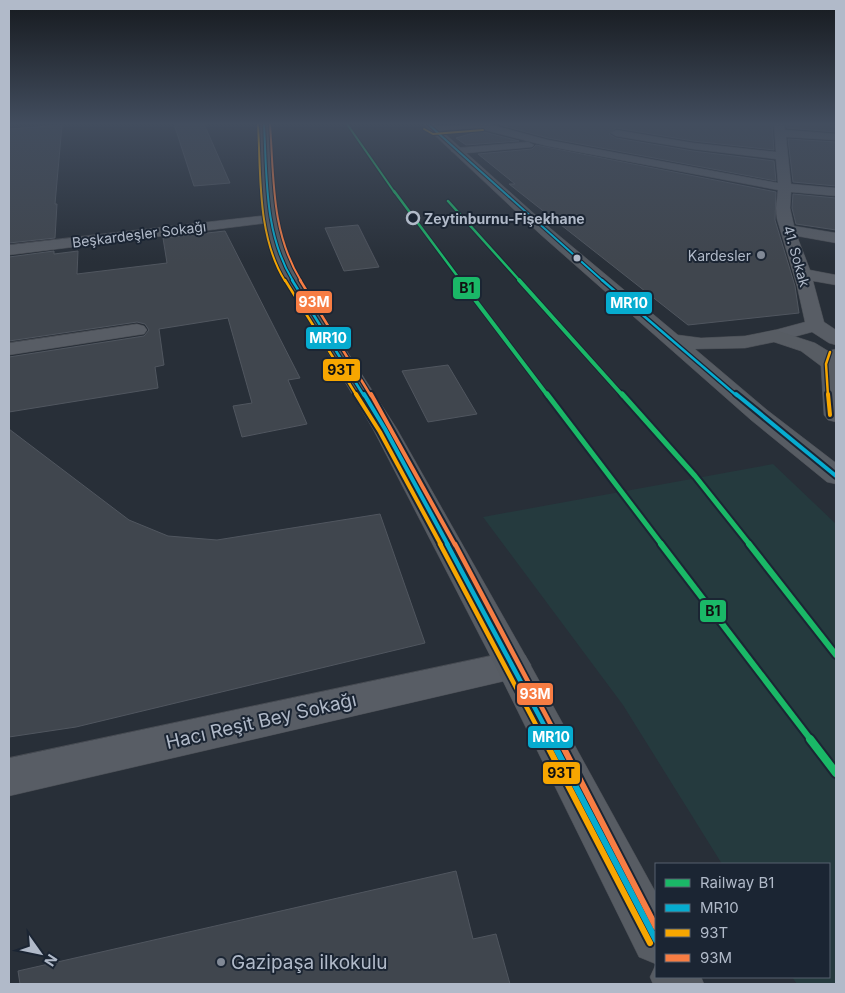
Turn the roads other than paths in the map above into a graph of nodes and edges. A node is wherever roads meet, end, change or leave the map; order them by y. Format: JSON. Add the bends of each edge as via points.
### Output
{"nodes":[{"id":1,"x":267,"y":170,"type":"edge"},
{"id":2,"x":478,"y":170,"type":"edge"},
{"id":3,"x":691,"y":170,"type":"edge"},
{"id":4,"x":783,"y":170,"type":"edge"},
{"id":5,"x":785,"y":188,"type":"junction"},
{"id":6,"x":836,"y":192,"type":"edge"},
{"id":7,"x":270,"y":219,"type":"junction"},
{"id":8,"x":788,"y":230,"type":"junction"},
{"id":9,"x":836,"y":238,"type":"edge"},
{"id":10,"x":9,"y":250,"type":"edge"},
{"id":11,"x":803,"y":274,"type":"junction"},
{"id":12,"x":836,"y":280,"type":"edge"},
{"id":13,"x":815,"y":325,"type":"junction"},
{"id":14,"x":137,"y":330,"type":"dead end"},
{"id":15,"x":775,"y":336,"type":"junction"},
{"id":16,"x":836,"y":339,"type":"edge"},
{"id":17,"x":675,"y":341,"type":"junction"},
{"id":18,"x":9,"y":349,"type":"edge"},
{"id":19,"x":834,"y":360,"type":"edge"},
{"id":20,"x":836,"y":414,"type":"edge"},
{"id":21,"x":836,"y":476,"type":"edge"},
{"id":22,"x":513,"y":666,"type":"junction"},
{"id":23,"x":9,"y":777,"type":"edge"},
{"id":24,"x":655,"y":938,"type":"edge"}],
"edges":[{"from":1,"to":7,"type":"main road"},
{"from":2,"to":17,"type":"main road"},
{"from":3,"to":5,"type":"street"},
{"from":4,"to":5,"type":"street","name":"41. Sokak"},
{"from":5,"to":6,"type":"street"},
{"from":5,"to":8,"type":"street","name":"41. Sokak","via":[[781,198]]},
{"from":7,"to":10,"type":"street","name":"Beşkardeşler Sokağı"},
{"from":7,"to":22,"type":"main road","via":[[284,266],[385,429]]},
{"from":8,"to":9,"type":"street"},
{"from":8,"to":11,"type":"street","name":"41. Sokak"},
{"from":11,"to":12,"type":"street"},
{"from":11,"to":13,"type":"street","name":"41. Sokak"},
{"from":13,"to":15,"type":"street"},
{"from":13,"to":16,"type":"street"},
{"from":14,"to":18,"type":"street"},
{"from":15,"to":17,"type":"main road","via":[[745,342],[701,344]]},
{"from":15,"to":19,"type":"main road"},
{"from":17,"to":21,"type":"main road","via":[[759,415]]},
{"from":19,"to":20,"type":"main road"},
{"from":22,"to":23,"type":"street","name":"Hacı Reşit Bey Sokağı"},
{"from":22,"to":24,"type":"main road"}]}
